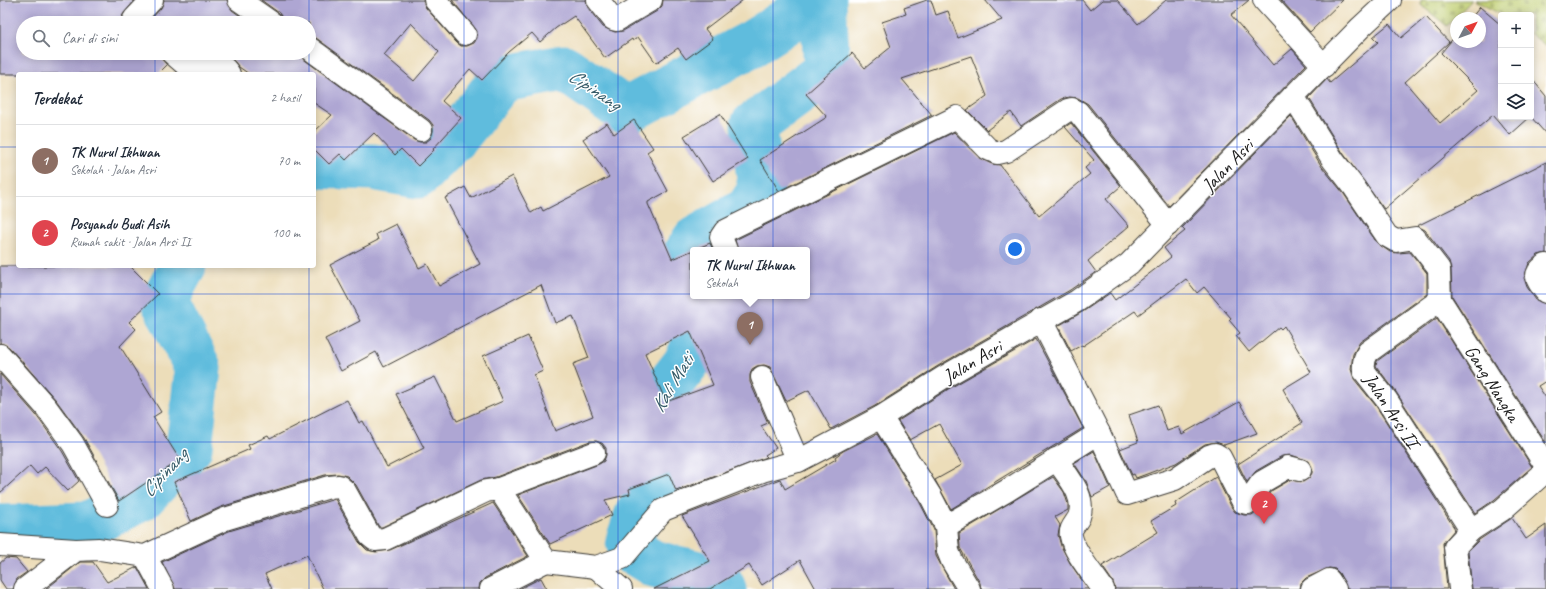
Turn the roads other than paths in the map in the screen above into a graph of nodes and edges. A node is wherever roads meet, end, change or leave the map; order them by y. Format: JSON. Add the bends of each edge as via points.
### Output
{"nodes":[{"id":1,"x":152,"y":0,"type":"edge"},
{"id":2,"x":239,"y":0,"type":"edge"},
{"id":3,"x":435,"y":0,"type":"edge"},
{"id":4,"x":598,"y":0,"type":"edge"},
{"id":5,"x":651,"y":0,"type":"edge"},
{"id":6,"x":1264,"y":0,"type":"edge"},
{"id":7,"x":1390,"y":0,"type":"edge"},
{"id":8,"x":137,"y":16,"type":"edge"},
{"id":9,"x":262,"y":16,"type":"edge"},
{"id":10,"x":465,"y":34,"type":"dead end"},
{"id":11,"x":316,"y":53,"type":"edge"},
{"id":12,"x":180,"y":60,"type":"edge"},
{"id":13,"x":1324,"y":66,"type":"junction"},
{"id":14,"x":227,"y":72,"type":"edge"},
{"id":15,"x":1293,"y":96,"type":"junction"},
{"id":16,"x":421,"y":130,"type":"dead end"},
{"id":17,"x":1168,"y":225,"type":"junction"},
{"id":18,"x":725,"y":247,"type":"edge"},
{"id":19,"x":1546,"y":265,"type":"edge"},
{"id":20,"x":1546,"y":292,"type":"edge"},
{"id":21,"x":1440,"y":300,"type":"junction"},
{"id":22,"x":1041,"y":320,"type":"junction"},
{"id":23,"x":0,"y":355,"type":"edge"},
{"id":24,"x":762,"y":377,"type":"dead end"},
{"id":25,"x":881,"y":417,"type":"junction"},
{"id":26,"x":1099,"y":433,"type":"junction"},
{"id":27,"x":594,"y":453,"type":"dead end"},
{"id":28,"x":1056,"y":459,"type":"junction"},
{"id":29,"x":798,"y":461,"type":"junction"},
{"id":30,"x":1546,"y":466,"type":"edge"},
{"id":31,"x":1300,"y":470,"type":"dead end"},
{"id":32,"x":1546,"y":471,"type":"edge"},
{"id":33,"x":504,"y":495,"type":"junction"},
{"id":34,"x":107,"y":505,"type":"dead end"},
{"id":35,"x":946,"y":526,"type":"junction"},
{"id":36,"x":1471,"y":530,"type":"junction"},
{"id":37,"x":0,"y":545,"type":"edge"},
{"id":38,"x":76,"y":550,"type":"junction"},
{"id":39,"x":145,"y":556,"type":"junction"},
{"id":40,"x":546,"y":561,"type":"junction"},
{"id":41,"x":596,"y":567,"type":"junction"},
{"id":42,"x":25,"y":589,"type":"edge"},
{"id":43,"x":163,"y":589,"type":"edge"},
{"id":44,"x":491,"y":589,"type":"edge"},
{"id":45,"x":621,"y":589,"type":"edge"},
{"id":46,"x":969,"y":589,"type":"edge"},
{"id":47,"x":1104,"y":589,"type":"edge"},
{"id":48,"x":1312,"y":589,"type":"edge"},
{"id":49,"x":1335,"y":589,"type":"edge"},
{"id":50,"x":1460,"y":589,"type":"edge"}],
"edges":[{"from":1,"to":8,"type":"street"},
{"from":2,"to":9,"type":"street"},
{"from":3,"to":10,"type":"street"},
{"from":4,"to":5,"type":"street","via":[[616,20]]},
{"from":6,"to":13,"type":"street"},
{"from":7,"to":13,"type":"street","name":"Jalan Asri"},
{"from":11,"to":16,"type":"street"},
{"from":12,"to":14,"type":"street","via":[[187,66],[211,62]]},
{"from":13,"to":15,"type":"street","name":"Jalan Asri"},
{"from":15,"to":17,"type":"street","name":"Jalan Asri"},
{"from":15,"to":21,"type":"street","via":[[1333,160],[1386,236],[1396,241],[1415,238],[1437,266],[1440,273]]},
{"from":17,"to":18,"type":"street","via":[[1078,112],[1072,109],[1006,151],[997,154],[988,149],[957,117],[725,231],[721,237]]},
{"from":17,"to":22,"type":"street","name":"Jalan Asri","via":[[1129,264],[1072,304]]},
{"from":19,"to":20,"type":"street","via":[[1537,276]]},
{"from":21,"to":30,"type":"street","name":"Gang Nangka"},
{"from":21,"to":36,"type":"street","name":"Jalan Arsi II","via":[[1368,352],[1363,366]]},
{"from":22,"to":25,"type":"street","name":"Jalan Asri"},
{"from":22,"to":26,"type":"street"},
{"from":23,"to":34,"type":"street","via":[[46,407],[70,439]]},
{"from":24,"to":29,"type":"street"},
{"from":25,"to":29,"type":"street","name":"Jalan Asri"},
{"from":25,"to":35,"type":"street","via":[[916,471]]},
{"from":26,"to":28,"type":"street"},
{"from":26,"to":31,"type":"street","via":[[1127,494],[1175,479],[1215,454],[1220,457],[1243,502],[1247,503],[1262,482],[1288,468]]},
{"from":27,"to":33,"type":"street"},
{"from":28,"to":35,"type":"street"},
{"from":28,"to":47,"type":"street","via":[[1082,502],[1082,509],[1070,531],[1072,539]]},
{"from":29,"to":41,"type":"street","name":"Jalan Asri","via":[[762,471],[663,510],[622,558]]},
{"from":32,"to":36,"type":"street","via":[[1502,510]]},
{"from":33,"to":39,"type":"street","via":[[486,491],[385,539],[375,540],[370,536],[345,491],[338,486],[329,487],[225,519]]},
{"from":33,"to":40,"type":"street"},
{"from":35,"to":46,"type":"street","via":[[948,551]]},
{"from":36,"to":50,"type":"street","via":[[1455,547]]},
{"from":37,"to":38,"type":"street"},
{"from":38,"to":39,"type":"street"},
{"from":38,"to":42,"type":"street"},
{"from":39,"to":43,"type":"street"},
{"from":40,"to":41,"type":"street","name":"Jalan Asri"},
{"from":40,"to":44,"type":"street"},
{"from":41,"to":45,"type":"street"},
{"from":48,"to":49,"type":"street","via":[[1329,580]]}]}
